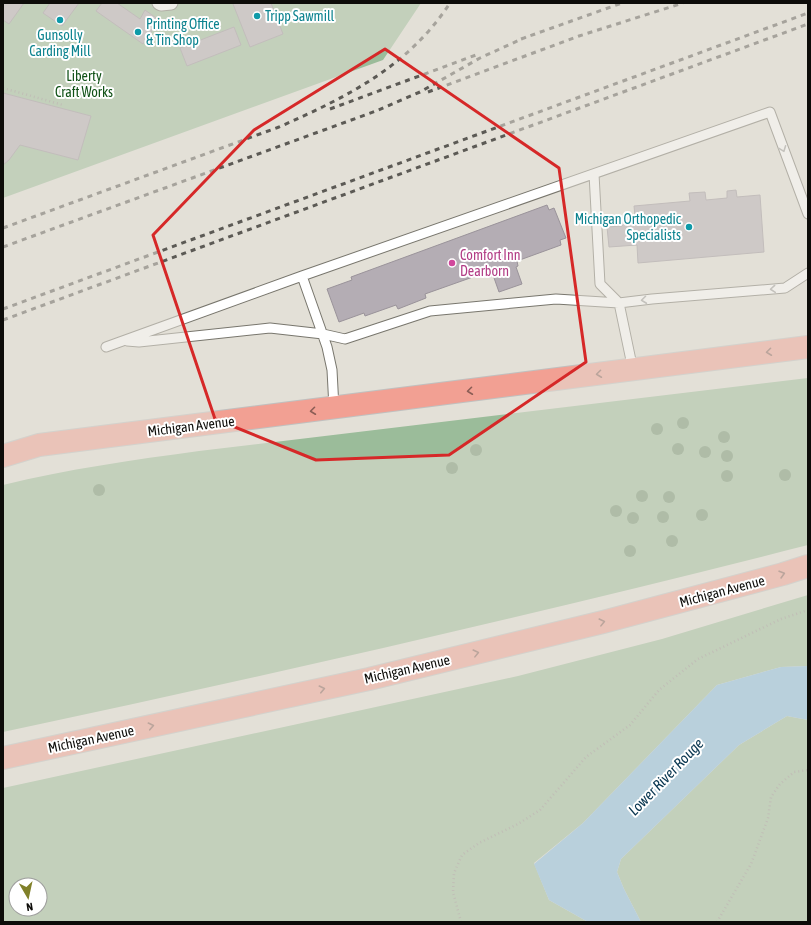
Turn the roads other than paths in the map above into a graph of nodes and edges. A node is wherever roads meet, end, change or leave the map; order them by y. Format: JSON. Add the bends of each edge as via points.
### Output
{"nodes":[{"id":1,"x":158,"y":3,"type":"edge"},
{"id":2,"x":170,"y":3,"type":"edge"},
{"id":3,"x":594,"y":174,"type":"junction"},
{"id":4,"x":808,"y":214,"type":"edge"},
{"id":5,"x":808,"y":273,"type":"edge"},
{"id":6,"x":302,"y":276,"type":"junction"},
{"id":7,"x":619,"y":303,"type":"junction"},
{"id":8,"x":323,"y":334,"type":"junction"},
{"id":9,"x":122,"y":341,"type":"junction"},
{"id":10,"x":106,"y":347,"type":"dead end"},
{"id":11,"x":808,"y":348,"type":"edge"},
{"id":12,"x":633,"y":370,"type":"junction"},
{"id":13,"x":334,"y":408,"type":"junction"},
{"id":14,"x":3,"y":456,"type":"edge"},
{"id":15,"x":808,"y":566,"type":"edge"},
{"id":16,"x":3,"y":758,"type":"edge"}],
"edges":[{"from":1,"to":2,"type":"street"},
{"from":3,"to":4,"type":"lane","one_way":true,"via":[[770,112]]},
{"from":3,"to":6,"type":"lane"},
{"from":3,"to":7,"type":"lane","via":[[600,284]]},
{"from":5,"to":7,"type":"lane","one_way":true,"via":[[785,288],[652,298]]},
{"from":6,"to":8,"type":"lane"},
{"from":6,"to":9,"type":"lane"},
{"from":7,"to":8,"type":"lane","via":[[556,299],[430,311],[345,339]]},
{"from":7,"to":12,"type":"lane"},
{"from":8,"to":9,"type":"lane","via":[[270,328],[140,342]]},
{"from":8,"to":13,"type":"lane","via":[[332,370]]},
{"from":9,"to":10,"type":"lane"},
{"from":11,"to":12,"type":"main road","name":"Michigan Avenue","one_way":true},
{"from":12,"to":13,"type":"main road","name":"Michigan Avenue","one_way":true},
{"from":13,"to":14,"type":"main road","name":"Michigan Avenue","one_way":true,"via":[[39,445]]},
{"from":16,"to":15,"type":"main road","name":"Michigan Avenue","one_way":true,"via":[[376,677],[611,620]]}]}
